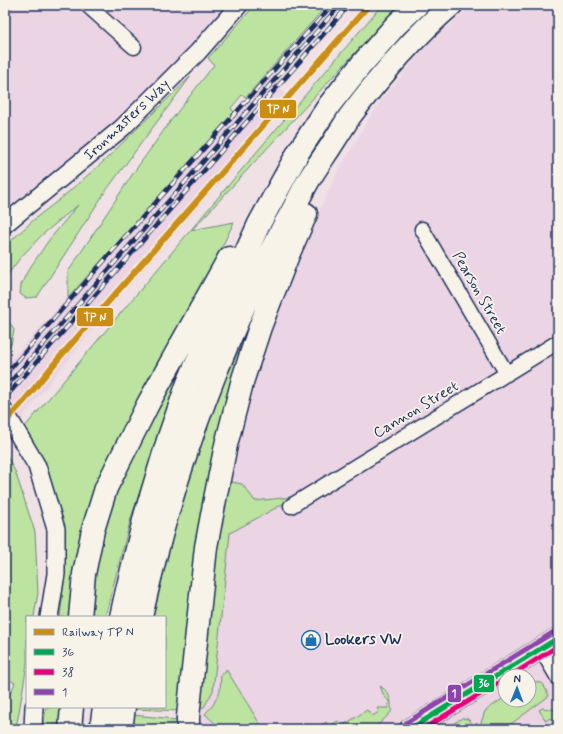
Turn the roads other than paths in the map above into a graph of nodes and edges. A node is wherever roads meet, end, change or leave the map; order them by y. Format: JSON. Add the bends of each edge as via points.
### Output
{"nodes":[{"id":1,"x":87,"y":5,"type":"edge"},
{"id":2,"x":239,"y":5,"type":"edge"},
{"id":3,"x":417,"y":5,"type":"edge"},
{"id":4,"x":451,"y":5,"type":"edge"},
{"id":5,"x":134,"y":47,"type":"dead end"},
{"id":6,"x":382,"y":76,"type":"junction"},
{"id":7,"x":299,"y":151,"type":"junction"},
{"id":8,"x":5,"y":224,"type":"edge"},
{"id":9,"x":422,"y":229,"type":"dead end"},
{"id":10,"x":558,"y":342,"type":"edge"},
{"id":11,"x":507,"y":374,"type":"junction"},
{"id":12,"x":5,"y":412,"type":"edge"},
{"id":13,"x":291,"y":506,"type":"dead end"},
{"id":14,"x":136,"y":591,"type":"junction"},
{"id":15,"x":49,"y":616,"type":"edge"},
{"id":16,"x":80,"y":616,"type":"edge"},
{"id":17,"x":122,"y":616,"type":"edge"},
{"id":18,"x":141,"y":616,"type":"edge"},
{"id":19,"x":558,"y":638,"type":"edge"},
{"id":20,"x":541,"y":649,"type":"junction"},
{"id":21,"x":558,"y":678,"type":"edge"},
{"id":22,"x":34,"y":708,"type":"edge"},
{"id":23,"x":72,"y":708,"type":"edge"},
{"id":24,"x":104,"y":708,"type":"edge"},
{"id":25,"x":124,"y":708,"type":"edge"},
{"id":26,"x":28,"y":729,"type":"edge"},
{"id":27,"x":33,"y":729,"type":"edge"},
{"id":28,"x":70,"y":729,"type":"edge"},
{"id":29,"x":101,"y":729,"type":"edge"},
{"id":30,"x":121,"y":729,"type":"edge"},
{"id":31,"x":188,"y":729,"type":"edge"},
{"id":32,"x":410,"y":729,"type":"edge"}],
"edges":[{"from":1,"to":5,"type":"street"},
{"from":2,"to":8,"type":"street","name":"Ironmasters Way","via":[[198,52],[122,128]]},
{"from":3,"to":7,"type":"highway","via":[[361,65],[330,104]]},
{"from":4,"to":6,"type":"highway","via":[[414,40]]},
{"from":6,"to":14,"type":"highway","via":[[350,117],[310,178],[245,304],[195,428],[167,513]]},
{"from":6,"to":31,"type":"highway","via":[[312,200],[285,262],[243,379],[206,547]]},
{"from":7,"to":14,"type":"highway","via":[[259,224],[188,383],[145,516]]},
{"from":7,"to":16,"type":"highway","via":[[271,182],[148,404],[106,488],[93,530],[84,574]]},
{"from":9,"to":11,"type":"street","name":"Pearson Street"},
{"from":10,"to":11,"type":"street","name":"Cannon Street"},
{"from":11,"to":13,"type":"street","name":"Cannon Street"},
{"from":12,"to":15,"type":"street","via":[[37,466],[56,530],[56,574]]},
{"from":14,"to":17,"type":"highway"},
{"from":14,"to":18,"type":"highway"},
{"from":19,"to":20,"type":"main road"},
{"from":20,"to":21,"type":"street"},
{"from":20,"to":32,"type":"main road"},
{"from":22,"to":26,"type":"street"},
{"from":22,"to":27,"type":"street"},
{"from":23,"to":28,"type":"highway"},
{"from":24,"to":29,"type":"highway"},
{"from":25,"to":30,"type":"highway"}]}
